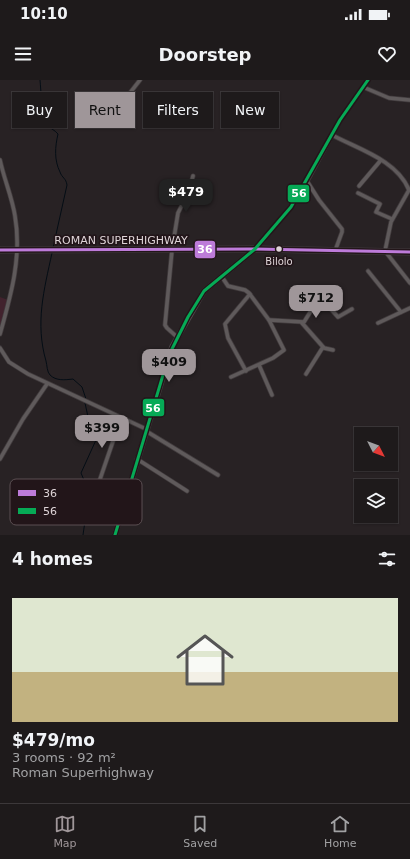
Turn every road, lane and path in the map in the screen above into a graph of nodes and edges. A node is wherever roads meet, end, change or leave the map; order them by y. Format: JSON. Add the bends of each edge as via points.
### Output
{"nodes":[{"id":1,"x":140,"y":80,"type":"edge"},
{"id":2,"x":368,"y":80,"type":"edge"},
{"id":3,"x":363,"y":87,"type":"junction"},
{"id":4,"x":131,"y":92,"type":"edge"},
{"id":5,"x":410,"y":100,"type":"edge"},
{"id":6,"x":332,"y":134,"type":"junction"},
{"id":7,"x":0,"y":160,"type":"edge"},
{"id":8,"x":381,"y":160,"type":"junction"},
{"id":9,"x":193,"y":176,"type":"dead end"},
{"id":10,"x":307,"y":181,"type":"junction"},
{"id":11,"x":359,"y":186,"type":"dead end"},
{"id":12,"x":358,"y":193,"type":"dead end"},
{"id":13,"x":392,"y":219,"type":"junction"},
{"id":14,"x":255,"y":249,"type":"junction"},
{"id":15,"x":0,"y":250,"type":"edge"},
{"id":16,"x":18,"y":250,"type":"junction"},
{"id":17,"x":172,"y":250,"type":"junction"},
{"id":18,"x":335,"y":251,"type":"junction"},
{"id":19,"x":385,"y":252,"type":"junction"},
{"id":20,"x":410,"y":252,"type":"edge"},
{"id":21,"x":368,"y":271,"type":"dead end"},
{"id":22,"x":222,"y":276,"type":"junction"},
{"id":23,"x":410,"y":283,"type":"edge"},
{"id":24,"x":250,"y":294,"type":"junction"},
{"id":25,"x":410,"y":308,"type":"edge"},
{"id":26,"x":352,"y":309,"type":"dead end"},
{"id":27,"x":400,"y":312,"type":"junction"},
{"id":28,"x":269,"y":320,"type":"junction"},
{"id":29,"x":302,"y":323,"type":"junction"},
{"id":30,"x":378,"y":323,"type":"dead end"},
{"id":31,"x":0,"y":334,"type":"edge"},
{"id":32,"x":177,"y":337,"type":"junction"},
{"id":33,"x":323,"y":347,"type":"junction"},
{"id":34,"x":332,"y":350,"type":"dead end"},
{"id":35,"x":1,"y":351,"type":"edge"},
{"id":36,"x":259,"y":365,"type":"junction"},
{"id":37,"x":246,"y":371,"type":"junction"},
{"id":38,"x":306,"y":374,"type":"dead end"},
{"id":39,"x":231,"y":377,"type":"dead end"},
{"id":40,"x":47,"y":384,"type":"junction"},
{"id":41,"x":272,"y":395,"type":"dead end"},
{"id":42,"x":121,"y":418,"type":"junction"},
{"id":43,"x":146,"y":430,"type":"junction"},
{"id":44,"x":0,"y":459,"type":"edge"},
{"id":45,"x":137,"y":459,"type":"junction"},
{"id":46,"x":218,"y":475,"type":"dead end"},
{"id":47,"x":100,"y":479,"type":"edge"},
{"id":48,"x":131,"y":479,"type":"edge"},
{"id":49,"x":187,"y":491,"type":"dead end"},
{"id":50,"x":118,"y":525,"type":"edge"},
{"id":51,"x":115,"y":535,"type":"edge"}],
"edges":[{"from":1,"to":4,"type":"street"},
{"from":2,"to":3,"type":"street"},
{"from":3,"to":5,"type":"street","via":[[389,98]]},
{"from":3,"to":6,"type":"street"},
{"from":6,"to":8,"type":"street"},
{"from":6,"to":10,"type":"street"},
{"from":7,"to":16,"type":"street","via":[[15,217]]},
{"from":8,"to":11,"type":"street"},
{"from":8,"to":13,"type":"street","via":[[402,177],[409,190]]},
{"from":9,"to":17,"type":"street","via":[[178,212]]},
{"from":10,"to":14,"type":"street","via":[[294,203]]},
{"from":10,"to":18,"type":"street","via":[[342,228]]},
{"from":12,"to":13,"type":"street","via":[[380,204],[376,212]]},
{"from":13,"to":19,"type":"street"},
{"from":14,"to":17,"type":"main road","name":"ROMAN SUPERHIGHWAY"},
{"from":14,"to":18,"type":"main road","name":"ROMAN SUPERHIGHWAY"},
{"from":14,"to":22,"type":"main road"},
{"from":15,"to":16,"type":"main road","name":"ROMAN SUPERHIGHWAY"},
{"from":16,"to":17,"type":"main road","name":"ROMAN SUPERHIGHWAY"},
{"from":16,"to":31,"type":"street","via":[[12,294]]},
{"from":17,"to":32,"type":"street","via":[[165,325]]},
{"from":18,"to":19,"type":"main road","name":"ROMAN SUPERHIGHWAY"},
{"from":19,"to":20,"type":"main road","name":"ROMAN SUPERHIGHWAY"},
{"from":19,"to":23,"type":"street"},
{"from":21,"to":27,"type":"street"},
{"from":22,"to":24,"type":"street","via":[[228,286],[245,290]]},
{"from":22,"to":32,"type":"main road","via":[[204,291]]},
{"from":24,"to":28,"type":"street"},
{"from":24,"to":37,"type":"street","via":[[225,324],[228,338]]},
{"from":25,"to":27,"type":"street"},
{"from":26,"to":29,"type":"street","via":[[338,317],[322,299]]},
{"from":27,"to":30,"type":"street"},
{"from":28,"to":29,"type":"street"},
{"from":28,"to":36,"type":"street","via":[[284,351]]},
{"from":29,"to":33,"type":"street"},
{"from":32,"to":43,"type":"main road"},
{"from":33,"to":34,"type":"street"},
{"from":33,"to":38,"type":"street"},
{"from":35,"to":40,"type":"street","via":[[13,366]]},
{"from":36,"to":37,"type":"street"},
{"from":36,"to":41,"type":"street"},
{"from":37,"to":39,"type":"street"},
{"from":40,"to":42,"type":"street"},
{"from":40,"to":44,"type":"street"},
{"from":42,"to":43,"type":"street"},
{"from":42,"to":47,"type":"street"},
{"from":43,"to":45,"type":"main road"},
{"from":43,"to":46,"type":"street"},
{"from":45,"to":48,"type":"main road"},
{"from":45,"to":49,"type":"street"},
{"from":50,"to":51,"type":"main road"}]}
